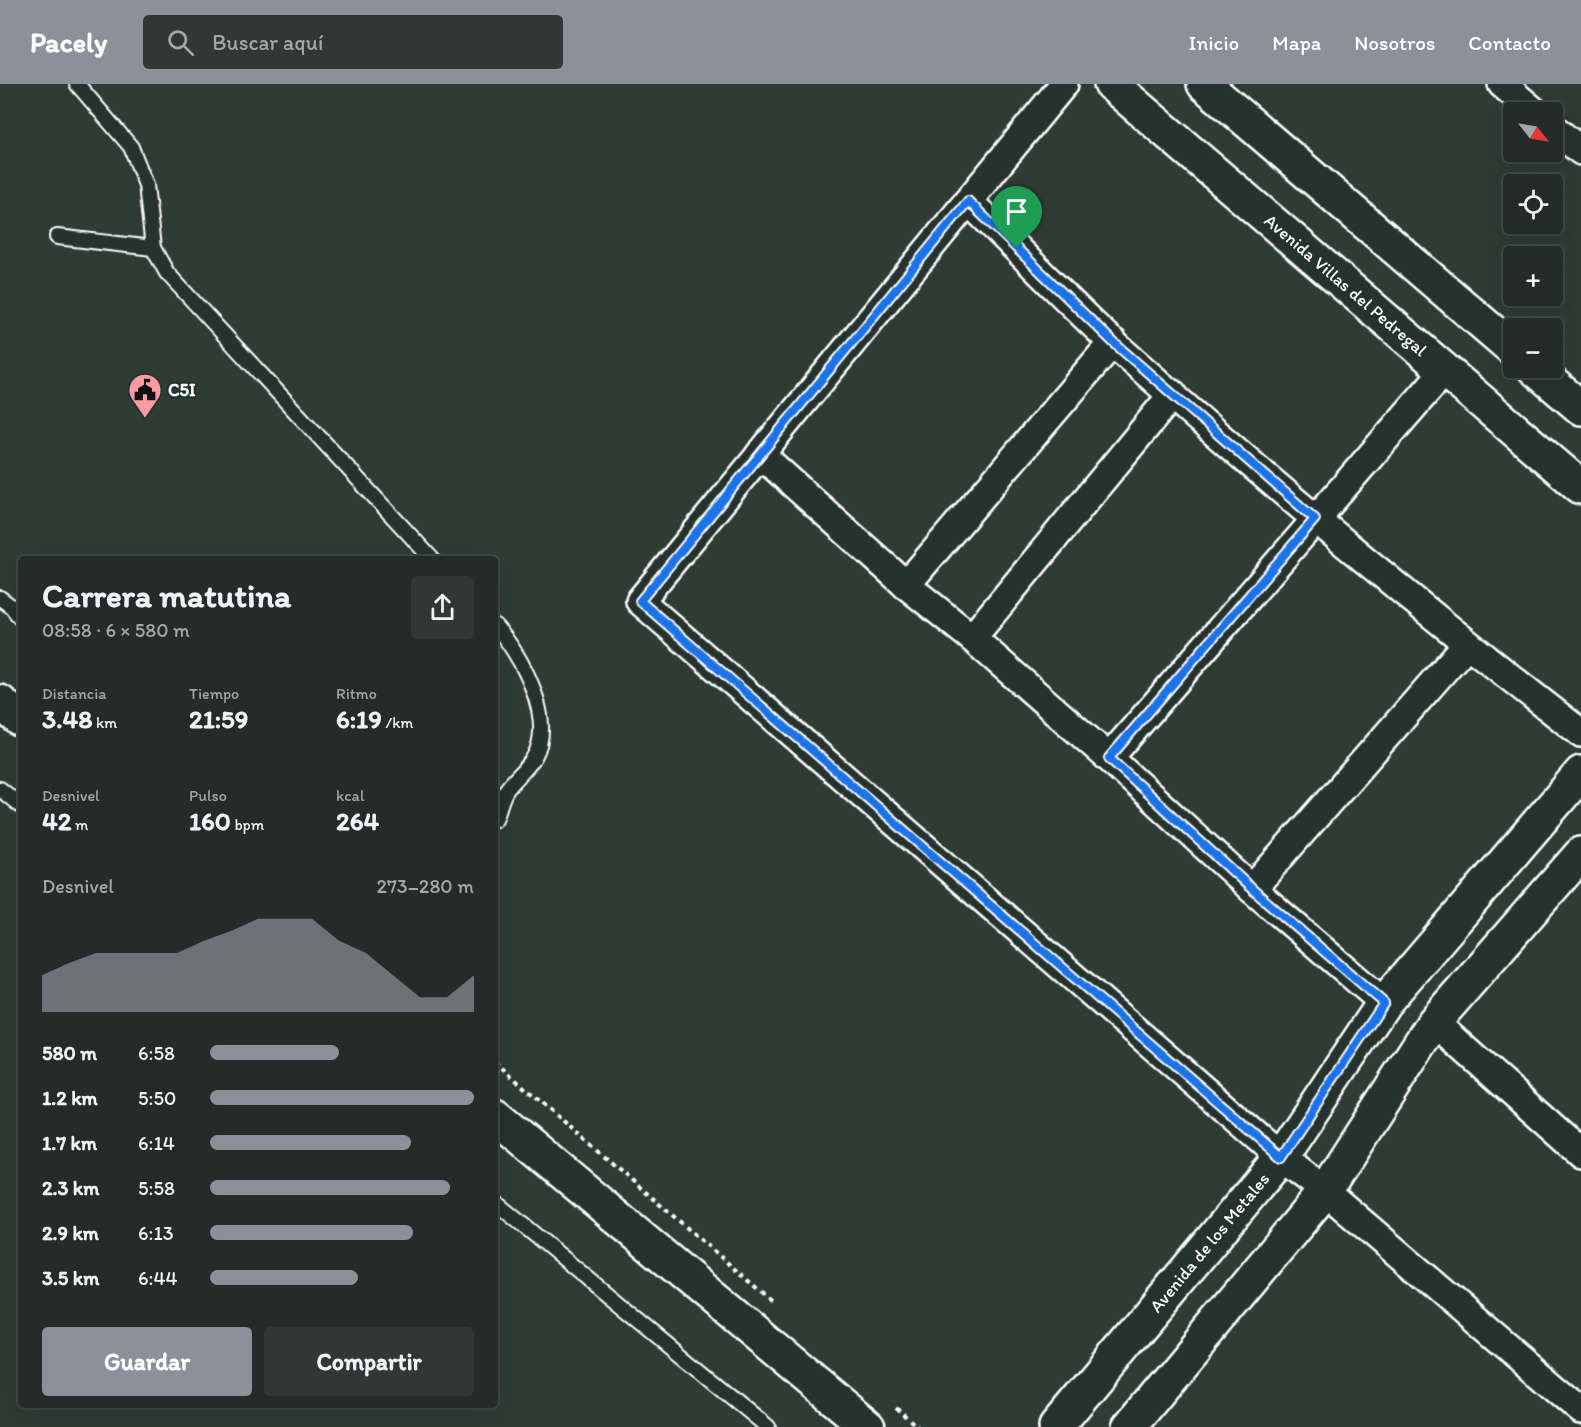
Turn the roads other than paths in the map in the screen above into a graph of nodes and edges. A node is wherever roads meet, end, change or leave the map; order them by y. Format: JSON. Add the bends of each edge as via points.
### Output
{"nodes":[{"id":1,"x":77,"y":84,"type":"edge"},
{"id":2,"x":1064,"y":84,"type":"edge"},
{"id":3,"x":1111,"y":84,"type":"edge"},
{"id":4,"x":1204,"y":84,"type":"edge"},
{"id":5,"x":1502,"y":84,"type":"edge"},
{"id":6,"x":1523,"y":102,"type":"edge"},
{"id":7,"x":1563,"y":136,"type":"edge"},
{"id":8,"x":1581,"y":151,"type":"edge"},
{"id":9,"x":968,"y":201,"type":"junction"},
{"id":10,"x":57,"y":237,"type":"dead end"},
{"id":11,"x":153,"y":248,"type":"junction"},
{"id":12,"x":1503,"y":341,"type":"edge"},
{"id":13,"x":1113,"y":342,"type":"junction"},
{"id":14,"x":1444,"y":370,"type":"junction"},
{"id":15,"x":1546,"y":378,"type":"edge"},
{"id":16,"x":1173,"y":394,"type":"junction"},
{"id":17,"x":1581,"y":408,"type":"edge"},
{"id":18,"x":760,"y":454,"type":"junction"},
{"id":19,"x":1581,"y":487,"type":"edge"},
{"id":20,"x":1315,"y":519,"type":"junction"},
{"id":21,"x":430,"y":556,"type":"edge"},
{"id":22,"x":906,"y":585,"type":"junction"},
{"id":23,"x":0,"y":598,"type":"edge"},
{"id":24,"x":18,"y":615,"type":"edge"},
{"id":25,"x":498,"y":629,"type":"edge"},
{"id":26,"x":972,"y":638,"type":"junction"},
{"id":27,"x":1466,"y":645,"type":"junction"},
{"id":28,"x":0,"y":702,"type":"edge"},
{"id":29,"x":18,"y":717,"type":"edge"},
{"id":30,"x":1581,"y":734,"type":"edge"},
{"id":31,"x":1109,"y":758,"type":"junction"},
{"id":32,"x":1581,"y":773,"type":"edge"},
{"id":33,"x":0,"y":789,"type":"edge"},
{"id":34,"x":500,"y":791,"type":"edge"},
{"id":35,"x":18,"y":804,"type":"edge"},
{"id":36,"x":1581,"y":854,"type":"edge"},
{"id":37,"x":1252,"y":889,"type":"junction"},
{"id":38,"x":1384,"y":1003,"type":"junction"},
{"id":39,"x":1434,"y":1022,"type":"junction"},
{"id":40,"x":498,"y":1119,"type":"edge"},
{"id":41,"x":1580,"y":1149,"type":"edge"},
{"id":42,"x":1281,"y":1157,"type":"junction"},
{"id":43,"x":1325,"y":1191,"type":"junction"},
{"id":44,"x":498,"y":1204,"type":"edge"},
{"id":45,"x":1581,"y":1410,"type":"edge"},
{"id":46,"x":768,"y":1427,"type":"edge"},
{"id":47,"x":868,"y":1427,"type":"edge"},
{"id":48,"x":1056,"y":1427,"type":"edge"},
{"id":49,"x":1130,"y":1427,"type":"edge"}],
"edges":[{"from":1,"to":11,"type":"lane","via":[[131,147],[146,185]]},
{"from":2,"to":9,"type":"street"},
{"from":3,"to":14,"type":"street","name":"Avenida Villas del Pedregal"},
{"from":4,"to":12,"type":"street"},
{"from":5,"to":6,"type":"street"},
{"from":7,"to":8,"type":"street"},
{"from":9,"to":13,"type":"street"},
{"from":9,"to":18,"type":"street"},
{"from":10,"to":11,"type":"lane"},
{"from":11,"to":21,"type":"lane","via":[[167,273]]},
{"from":13,"to":16,"type":"street"},
{"from":13,"to":22,"type":"street"},
{"from":14,"to":19,"type":"street","name":"Avenida Villas del Pedregal"},
{"from":14,"to":20,"type":"street"},
{"from":15,"to":17,"type":"street"},
{"from":16,"to":20,"type":"street"},
{"from":16,"to":26,"type":"street"},
{"from":18,"to":22,"type":"street"},
{"from":18,"to":42,"type":"street","via":[[640,601]]},
{"from":20,"to":27,"type":"street"},
{"from":20,"to":31,"type":"street"},
{"from":22,"to":26,"type":"street"},
{"from":23,"to":24,"type":"lane"},
{"from":25,"to":34,"type":"lane","via":[[528,677],[540,709],[541,738],[535,756]]},
{"from":26,"to":31,"type":"street"},
{"from":27,"to":30,"type":"street"},
{"from":27,"to":37,"type":"street"},
{"from":28,"to":29,"type":"street"},
{"from":31,"to":37,"type":"street"},
{"from":32,"to":38,"type":"street","name":"Avenida de los Metales"},
{"from":33,"to":35,"type":"lane"},
{"from":36,"to":39,"type":"street"},
{"from":37,"to":38,"type":"street"},
{"from":38,"to":42,"type":"street","name":"Avenida de los Metales"},
{"from":39,"to":41,"type":"street"},
{"from":39,"to":43,"type":"street"},
{"from":40,"to":47,"type":"street"},
{"from":42,"to":43,"type":"street"},
{"from":42,"to":48,"type":"street","name":"Avenida de los Metales"},
{"from":43,"to":45,"type":"street"},
{"from":43,"to":49,"type":"street"},
{"from":44,"to":46,"type":"lane"}]}
